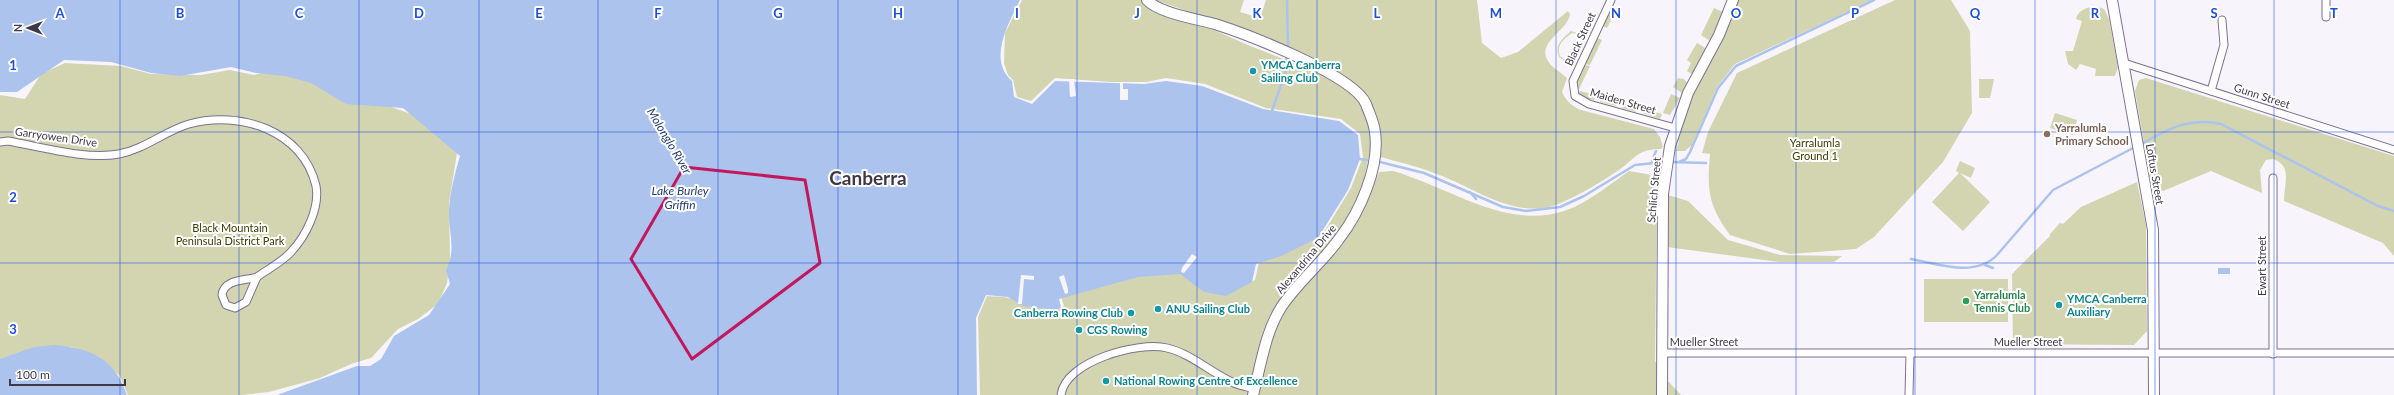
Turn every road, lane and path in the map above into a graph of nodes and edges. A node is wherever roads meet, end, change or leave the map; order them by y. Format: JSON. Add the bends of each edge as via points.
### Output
{"nodes":[{"id":1,"x":1147,"y":0,"type":"edge"},
{"id":2,"x":1610,"y":0,"type":"edge"},
{"id":3,"x":1733,"y":0,"type":"edge"},
{"id":4,"x":2112,"y":0,"type":"edge"},
{"id":5,"x":2326,"y":0,"type":"edge"},
{"id":6,"x":2326,"y":16,"type":"dead end"},
{"id":7,"x":2222,"y":20,"type":"dead end"},
{"id":8,"x":2124,"y":64,"type":"junction"},
{"id":9,"x":1572,"y":88,"type":"joint"},
{"id":10,"x":2211,"y":91,"type":"junction"},
{"id":11,"x":1675,"y":128,"type":"junction"},
{"id":12,"x":0,"y":142,"type":"edge"},
{"id":13,"x":2394,"y":150,"type":"edge"},
{"id":14,"x":2273,"y":178,"type":"dead end"},
{"id":15,"x":257,"y":278,"type":"junction"},
{"id":16,"x":1662,"y":353,"type":"junction"},
{"id":17,"x":1910,"y":353,"type":"junction"},
{"id":18,"x":2394,"y":353,"type":"edge"},
{"id":19,"x":2154,"y":354,"type":"junction"},
{"id":20,"x":2273,"y":354,"type":"junction"},
{"id":21,"x":1254,"y":392,"type":"edge"},
{"id":22,"x":1061,"y":395,"type":"edge"},
{"id":23,"x":1662,"y":395,"type":"edge"},
{"id":24,"x":1909,"y":395,"type":"edge"},
{"id":25,"x":2154,"y":395,"type":"edge"}],
"edges":[{"from":1,"to":21,"type":"street","name":"Alexandrina Drive","via":[[1161,8],[1223,27],[1327,71],[1363,97],[1375,132],[1373,160],[1366,191],[1354,218],[1339,240],[1297,286],[1282,308],[1270,332]]},
{"from":2,"to":9,"type":"street","name":"Black Street","via":[[1575,74]]},
{"from":3,"to":11,"type":"street","name":"Schlich Street","via":[[1719,35],[1688,93]]},
{"from":4,"to":8,"type":"street","name":"Loftus Street"},
{"from":5,"to":6,"type":"street"},
{"from":7,"to":10,"type":"street","via":[[2224,45]]},
{"from":8,"to":10,"type":"street","name":"Gunn Street"},
{"from":8,"to":19,"type":"street","name":"Loftus Street","via":[[2153,230]]},
{"from":9,"to":11,"type":"street","name":"Maiden Street","via":[[1575,96],[1589,104]]},
{"from":10,"to":13,"type":"street","name":"Gunn Street"},
{"from":11,"to":16,"type":"street","name":"Schlich Street","via":[[1663,194]]},
{"from":12,"to":15,"type":"street","name":"Garryowen Drive","via":[[8,141],[83,154],[118,154],[188,125],[206,121],[247,122],[277,132],[300,152],[312,174],[316,188],[315,204],[305,234],[291,252]]},
{"from":14,"to":20,"type":"street","name":"Ewart Street"},
{"from":15,"to":15,"type":"street","name":"Garryowen Drive","via":[[225,286],[222,295],[226,305],[235,308],[246,302]]},
{"from":16,"to":17,"type":"street","name":"Mueller Street"},
{"from":16,"to":23,"type":"street","name":"Schlich Street"},
{"from":17,"to":19,"type":"street","name":"Mueller Street"},
{"from":17,"to":24,"type":"street"},
{"from":18,"to":20,"type":"street","name":"Mueller Street"},
{"from":19,"to":20,"type":"street","name":"Mueller Street"},
{"from":19,"to":25,"type":"street","name":"Loftus Street"},
{"from":21,"to":22,"type":"street","name":"Alexandrina Drive","via":[[1177,351],[1152,347],[1092,361],[1067,378]]}]}
